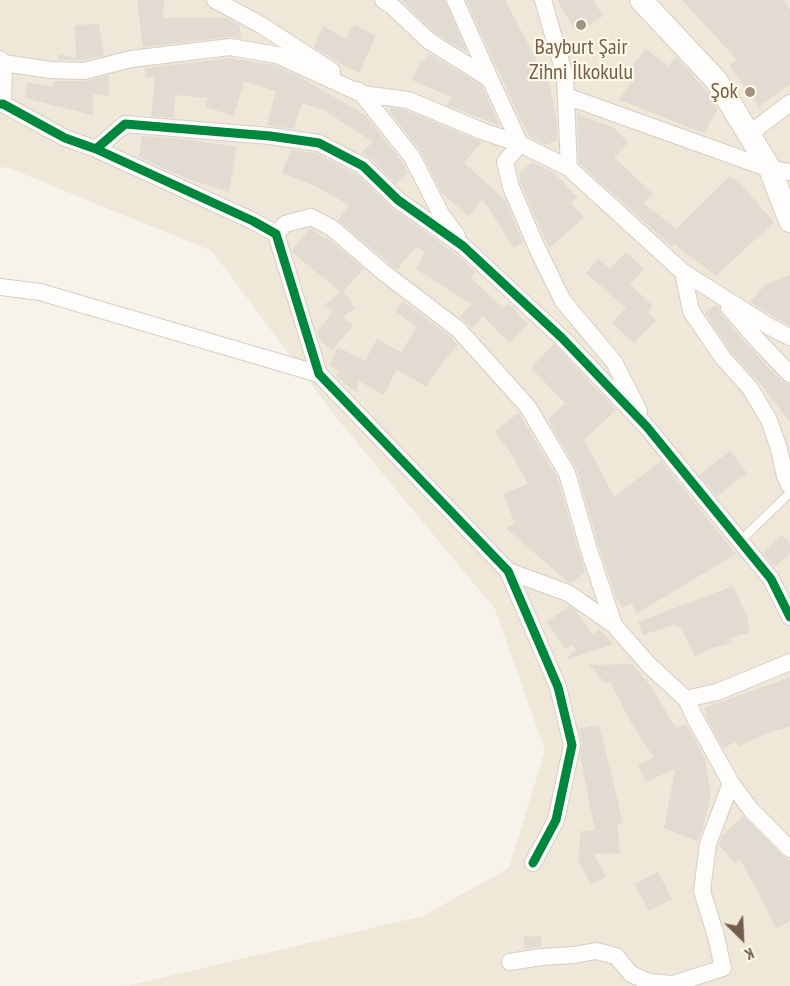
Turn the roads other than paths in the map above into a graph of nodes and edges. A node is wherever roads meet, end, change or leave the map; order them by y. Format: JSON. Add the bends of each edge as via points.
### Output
{"nodes":[{"id":1,"x":215,"y":0,"type":"edge"},
{"id":2,"x":384,"y":0,"type":"edge"},
{"id":3,"x":454,"y":0,"type":"edge"},
{"id":4,"x":543,"y":0,"type":"edge"},
{"id":5,"x":641,"y":0,"type":"edge"},
{"id":6,"x":2,"y":61,"type":"edge"},
{"id":7,"x":490,"y":79,"type":"junction"},
{"id":8,"x":362,"y":94,"type":"junction"},
{"id":9,"x":566,"y":96,"type":"junction"},
{"id":10,"x":790,"y":103,"type":"edge"},
{"id":11,"x":1,"y":104,"type":"edge"},
{"id":12,"x":749,"y":134,"type":"junction"},
{"id":13,"x":520,"y":144,"type":"junction"},
{"id":14,"x":96,"y":149,"type":"junction"},
{"id":15,"x":569,"y":168,"type":"junction"},
{"id":16,"x":780,"y":171,"type":"edge"},
{"id":17,"x":790,"y":221,"type":"edge"},
{"id":18,"x":276,"y":234,"type":"junction"},
{"id":19,"x":463,"y":246,"type":"junction"},
{"id":20,"x":683,"y":272,"type":"junction"},
{"id":21,"x":0,"y":287,"type":"edge"},
{"id":22,"x":718,"y":295,"type":"junction"},
{"id":23,"x":790,"y":337,"type":"edge"},
{"id":24,"x":319,"y":374,"type":"junction"},
{"id":25,"x":790,"y":374,"type":"edge"},
{"id":26,"x":646,"y":427,"type":"junction"},
{"id":27,"x":790,"y":486,"type":"edge"},
{"id":28,"x":790,"y":493,"type":"edge"},
{"id":29,"x":740,"y":541,"type":"junction"},
{"id":30,"x":508,"y":571,"type":"junction"},
{"id":31,"x":790,"y":617,"type":"edge"},
{"id":32,"x":614,"y":625,"type":"junction"},
{"id":33,"x":790,"y":662,"type":"edge"},
{"id":34,"x":686,"y":699,"type":"junction"},
{"id":35,"x":731,"y":783,"type":"junction"},
{"id":36,"x":790,"y":849,"type":"edge"},
{"id":37,"x":533,"y":863,"type":"dead end"},
{"id":38,"x":510,"y":962,"type":"dead end"}],
"edges":[{"from":1,"to":8,"type":"street","via":[[261,25]]},
{"from":2,"to":7,"type":"street","via":[[429,41]]},
{"from":3,"to":7,"type":"street"},
{"from":4,"to":9,"type":"street","via":[[565,76]]},
{"from":5,"to":12,"type":"main road","via":[[716,80]]},
{"from":6,"to":8,"type":"street","via":[[50,70],[84,71],[131,59],[230,47],[277,55]]},
{"from":6,"to":11,"type":"street"},
{"from":7,"to":13,"type":"street"},
{"from":8,"to":13,"type":"street","via":[[408,100]]},
{"from":8,"to":19,"type":"street","via":[[412,157],[441,214]]},
{"from":9,"to":15,"type":"street"},
{"from":9,"to":16,"type":"street"},
{"from":10,"to":12,"type":"street"},
{"from":11,"to":14,"type":"street","via":[[65,138]]},
{"from":12,"to":16,"type":"main road"},
{"from":13,"to":15,"type":"street"},
{"from":13,"to":26,"type":"street","via":[[506,162],[511,187],[536,246],[563,301],[614,362]]},
{"from":14,"to":18,"type":"street"},
{"from":14,"to":19,"type":"street","via":[[125,124],[319,143],[363,166],[398,200]]},
{"from":15,"to":20,"type":"street"},
{"from":16,"to":17,"type":"main road"},
{"from":18,"to":24,"type":"street"},
{"from":18,"to":32,"type":"street","via":[[285,224],[311,217],[332,228],[458,329],[528,407],[567,474]]},
{"from":19,"to":26,"type":"street","via":[[562,338]]},
{"from":20,"to":22,"type":"street"},
{"from":20,"to":27,"type":"street","via":[[691,311],[723,358],[750,388],[769,420]]},
{"from":21,"to":24,"type":"street","via":[[40,292]]},
{"from":22,"to":23,"type":"street"},
{"from":22,"to":25,"type":"street"},
{"from":24,"to":30,"type":"street"},
{"from":26,"to":29,"type":"street"},
{"from":28,"to":29,"type":"lane"},
{"from":29,"to":31,"type":"street","via":[[771,579]]},
{"from":30,"to":32,"type":"street","via":[[568,593]]},
{"from":30,"to":37,"type":"street","via":[[558,687],[572,745],[556,820]]},
{"from":32,"to":34,"type":"street"},
{"from":33,"to":34,"type":"street","via":[[717,692]]},
{"from":34,"to":35,"type":"street"},
{"from":35,"to":36,"type":"street","via":[[752,811]]},
{"from":35,"to":38,"type":"street","via":[[708,844],[702,891],[723,968],[673,984],[649,982],[631,974],[616,956],[596,951]]}]}
